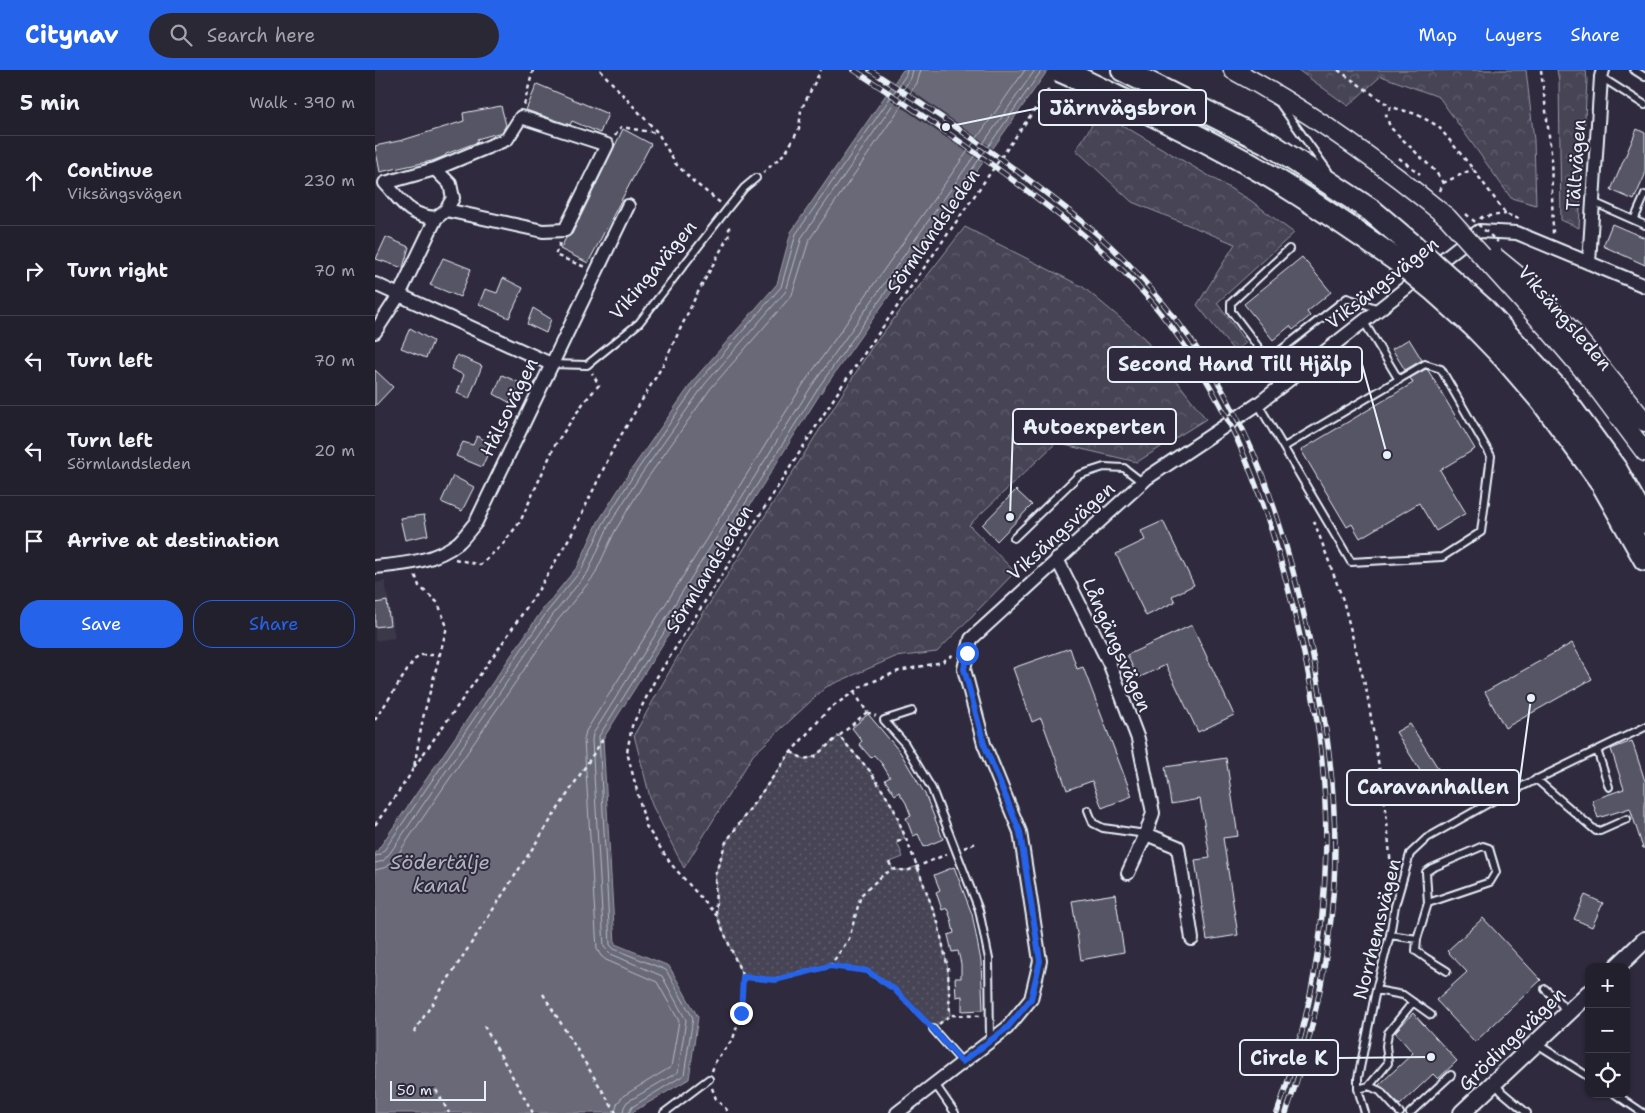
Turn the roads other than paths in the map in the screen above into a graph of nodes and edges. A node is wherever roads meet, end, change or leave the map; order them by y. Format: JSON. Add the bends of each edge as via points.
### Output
{"nodes":[{"id":1,"x":1123,"y":70,"type":"edge"},
{"id":2,"x":1233,"y":70,"type":"edge"},
{"id":3,"x":1634,"y":70,"type":"edge"},
{"id":4,"x":1602,"y":74,"type":"edge"},
{"id":5,"x":1055,"y":77,"type":"edge"},
{"id":6,"x":1645,"y":77,"type":"edge"},
{"id":7,"x":1269,"y":90,"type":"junction"},
{"id":8,"x":1645,"y":104,"type":"edge"},
{"id":9,"x":435,"y":169,"type":"junction"},
{"id":10,"x":756,"y":178,"type":"road end"},
{"id":11,"x":1340,"y":189,"type":"junction"},
{"id":12,"x":1645,"y":195,"type":"edge"},
{"id":13,"x":1593,"y":202,"type":"junction"},
{"id":14,"x":628,"y":206,"type":"dead end"},
{"id":15,"x":441,"y":214,"type":"junction"},
{"id":16,"x":1634,"y":220,"type":"junction"},
{"id":17,"x":1645,"y":225,"type":"edge"},
{"id":18,"x":1289,"y":250,"type":"dead end"},
{"id":19,"x":1405,"y":253,"type":"junction"},
{"id":20,"x":1589,"y":263,"type":"junction"},
{"id":21,"x":1514,"y":281,"type":"junction"},
{"id":22,"x":375,"y":284,"type":"edge"},
{"id":23,"x":1645,"y":286,"type":"edge"},
{"id":24,"x":399,"y":295,"type":"junction"},
{"id":25,"x":1380,"y":309,"type":"junction"},
{"id":26,"x":1478,"y":317,"type":"junction"},
{"id":27,"x":1364,"y":322,"type":"junction"},
{"id":28,"x":375,"y":332,"type":"edge"},
{"id":29,"x":551,"y":364,"type":"junction"},
{"id":30,"x":1399,"y":380,"type":"junction"},
{"id":31,"x":1258,"y":404,"type":"junction"},
{"id":32,"x":1645,"y":422,"type":"edge"},
{"id":33,"x":1283,"y":447,"type":"junction"},
{"id":34,"x":1645,"y":452,"type":"edge"},
{"id":35,"x":1142,"y":482,"type":"junction"},
{"id":36,"x":1645,"y":522,"type":"edge"},
{"id":37,"x":1014,"y":538,"type":"dead end"},
{"id":38,"x":1057,"y":559,"type":"junction"},
{"id":39,"x":1645,"y":559,"type":"edge"},
{"id":40,"x":375,"y":567,"type":"edge"},
{"id":41,"x":912,"y":711,"type":"dead end"},
{"id":42,"x":1645,"y":727,"type":"edge"},
{"id":43,"x":1597,"y":750,"type":"junction"},
{"id":44,"x":1535,"y":779,"type":"junction"},
{"id":45,"x":1609,"y":787,"type":"dead end"},
{"id":46,"x":1089,"y":810,"type":"dead end"},
{"id":47,"x":1627,"y":819,"type":"dead end"},
{"id":48,"x":1145,"y":834,"type":"junction"},
{"id":49,"x":1128,"y":873,"type":"dead end"},
{"id":50,"x":1428,"y":903,"type":"junction"},
{"id":51,"x":1390,"y":935,"type":"junction"},
{"id":52,"x":1192,"y":939,"type":"dead end"},
{"id":53,"x":1417,"y":939,"type":"junction"},
{"id":54,"x":1645,"y":940,"type":"edge"},
{"id":55,"x":1621,"y":963,"type":"edge"},
{"id":56,"x":1447,"y":971,"type":"dead end"},
{"id":57,"x":1545,"y":989,"type":"dead end"},
{"id":58,"x":1377,"y":990,"type":"junction"},
{"id":59,"x":1585,"y":997,"type":"edge"},
{"id":60,"x":1413,"y":1002,"type":"junction"},
{"id":61,"x":1567,"y":1014,"type":"junction"},
{"id":62,"x":1431,"y":1015,"type":"dead end"},
{"id":63,"x":933,"y":1029,"type":"road end"},
{"id":64,"x":990,"y":1041,"type":"junction"},
{"id":65,"x":1536,"y":1044,"type":"junction"},
{"id":66,"x":962,"y":1062,"type":"junction"},
{"id":67,"x":1451,"y":1074,"type":"dead end"},
{"id":68,"x":1585,"y":1075,"type":"edge"},
{"id":69,"x":709,"y":1078,"type":"road end"},
{"id":70,"x":1495,"y":1083,"type":"junction"},
{"id":71,"x":935,"y":1084,"type":"junction"},
{"id":72,"x":1369,"y":1086,"type":"junction"},
{"id":73,"x":1358,"y":1089,"type":"junction"},
{"id":74,"x":1621,"y":1098,"type":"edge"},
{"id":75,"x":664,"y":1113,"type":"edge"},
{"id":76,"x":897,"y":1113,"type":"edge"},
{"id":77,"x":955,"y":1113,"type":"edge"},
{"id":78,"x":1365,"y":1113,"type":"edge"},
{"id":79,"x":1400,"y":1113,"type":"edge"},
{"id":80,"x":1410,"y":1113,"type":"edge"},
{"id":81,"x":1462,"y":1113,"type":"edge"},
{"id":82,"x":1527,"y":1113,"type":"edge"},
{"id":83,"x":1643,"y":1113,"type":"edge"}],
"edges":[{"from":1,"to":11,"type":"highway","via":[[1270,144]]},
{"from":2,"to":7,"type":"main road","name":"Viksängsleden"},
{"from":3,"to":6,"type":"lane"},
{"from":4,"to":8,"type":"lane"},
{"from":4,"to":13,"type":"street","name":"Tältvägen"},
{"from":5,"to":19,"type":"highway","bridge":true,"via":[[1167,122],[1261,171],[1357,233]]},
{"from":7,"to":11,"type":"lane"},
{"from":7,"to":21,"type":"main road","name":"Viksängsleden","bridge":true,"via":[[1330,128],[1405,183],[1447,217]]},
{"from":9,"to":15,"type":"street","via":[[450,184],[453,198]]},
{"from":9,"to":15,"type":"street","via":[[385,184],[409,210],[423,217]]},
{"from":9,"to":15,"type":"street","via":[[507,139],[521,117],[607,145],[565,230],[543,231]]},
{"from":10,"to":29,"type":"lane","name":"Vikingavägen","via":[[728,208],[639,323],[587,365]]},
{"from":11,"to":19,"type":"highway","via":[[1372,211]]},
{"from":12,"to":16,"type":"lane"},
{"from":13,"to":16,"type":"lane"},
{"from":13,"to":20,"type":"street","name":"Tältvägen"},
{"from":14,"to":29,"type":"street","name":"Hälsovägen"},
{"from":15,"to":24,"type":"street"},
{"from":16,"to":17,"type":"lane"},
{"from":18,"to":25,"type":"lane","via":[[1231,303],[1231,311],[1265,356],[1272,357],[1347,298]]},
{"from":19,"to":26,"type":"highway","bridge":true},
{"from":20,"to":23,"type":"street","name":"Viksängsvägen"},
{"from":20,"to":25,"type":"street","name":"Viksängsvägen","via":[[1517,234],[1479,231]]},
{"from":21,"to":32,"type":"main road","name":"Viksängsleden","via":[[1570,330]]},
{"from":21,"to":34,"type":"main road","name":"Viksängsleden"},
{"from":22,"to":24,"type":"street"},
{"from":24,"to":28,"type":"street"},
{"from":24,"to":29,"type":"street"},
{"from":25,"to":27,"type":"street","name":"Viksängsvägen"},
{"from":26,"to":36,"type":"highway","via":[[1556,388],[1616,470]]},
{"from":26,"to":39,"type":"highway","via":[[1504,357],[1542,401],[1601,481]]},
{"from":27,"to":30,"type":"lane"},
{"from":27,"to":31,"type":"street","name":"Viksängsvägen"},
{"from":29,"to":40,"type":"street","name":"Hälsovägen","via":[[475,522],[459,542],[438,555]]},
{"from":30,"to":33,"type":"lane"},
{"from":30,"to":33,"type":"lane","via":[[1425,364],[1441,369],[1491,456],[1481,532],[1442,556],[1351,562]]},
{"from":31,"to":33,"type":"lane"},
{"from":31,"to":35,"type":"street","name":"Viksängsvägen"},
{"from":35,"to":37,"type":"lane","via":[[1124,468],[1104,467],[1079,475]]},
{"from":35,"to":38,"type":"street","name":"Viksängsvägen"},
{"from":38,"to":48,"type":"street","name":"Långängsvägen","via":[[1110,665],[1138,739],[1153,813]]},
{"from":38,"to":64,"type":"street","name":"Viksängsvägen","via":[[971,639],[964,669],[984,744],[1020,832],[1040,961],[1031,999],[1007,1028]]},
{"from":41,"to":64,"type":"lane","via":[[884,720],[905,744],[932,789],[979,910],[989,959]]},
{"from":42,"to":43,"type":"lane","name":"Norrhemsvägen"},
{"from":43,"to":44,"type":"lane","name":"Norrhemsvägen"},
{"from":43,"to":45,"type":"lane"},
{"from":44,"to":47,"type":"lane","via":[[1596,831]]},
{"from":44,"to":51,"type":"lane","name":"Norrhemsvägen","via":[[1427,838],[1410,854]]},
{"from":46,"to":48,"type":"lane","via":[[1093,823],[1103,828]]},
{"from":48,"to":49,"type":"street","name":"Långängsvägen"},
{"from":48,"to":52,"type":"street","via":[[1178,847]]},
{"from":50,"to":50,"type":"lane","via":[[1426,872],[1483,846],[1489,848],[1495,872],[1490,882]]},
{"from":50,"to":53,"type":"lane"},
{"from":51,"to":53,"type":"lane"},
{"from":51,"to":58,"type":"lane","name":"Norrhemsvägen"},
{"from":53,"to":56,"type":"lane","via":[[1416,951]]},
{"from":54,"to":55,"type":"street"},
{"from":57,"to":61,"type":"lane"},
{"from":58,"to":60,"type":"lane","via":[[1403,995]]},
{"from":58,"to":73,"type":"lane","name":"Norrhemsvägen"},
{"from":59,"to":61,"type":"street","name":"Grödingevägen"},
{"from":60,"to":62,"type":"lane"},
{"from":60,"to":72,"type":"lane","via":[[1388,1033],[1388,1063]]},
{"from":61,"to":65,"type":"street","name":"Grödingevägen"},
{"from":63,"to":66,"type":"lane"},
{"from":64,"to":66,"type":"street","name":"Viksängsvägen"},
{"from":65,"to":68,"type":"lane"},
{"from":65,"to":70,"type":"street","name":"Grödingevägen"},
{"from":66,"to":71,"type":"street","name":"Viksängsvägen"},
{"from":67,"to":80,"type":"lane"},
{"from":69,"to":75,"type":"lane"},
{"from":70,"to":81,"type":"street","name":"Grödingevägen"},
{"from":70,"to":82,"type":"lane"},
{"from":71,"to":76,"type":"street","name":"Viksängsvägen"},
{"from":71,"to":77,"type":"lane"},
{"from":72,"to":73,"type":"lane"},
{"from":72,"to":79,"type":"lane","via":[[1380,1091]]},
{"from":73,"to":78,"type":"lane","name":"Norrhemsvägen"},
{"from":74,"to":83,"type":"lane"}]}
